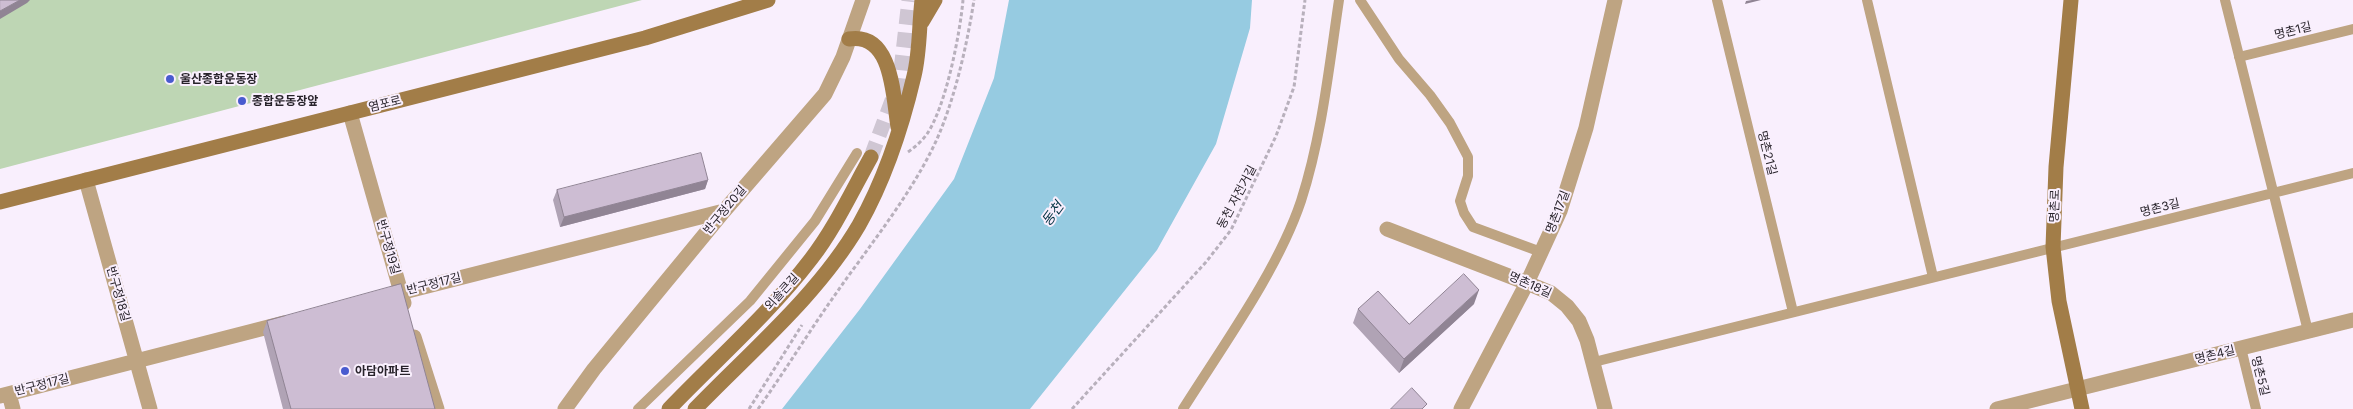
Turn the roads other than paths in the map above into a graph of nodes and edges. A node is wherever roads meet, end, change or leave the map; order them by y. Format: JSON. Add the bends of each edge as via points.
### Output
{"nodes":[{"id":1,"x":768,"y":0,"type":"edge"},
{"id":2,"x":864,"y":0,"type":"edge"},
{"id":3,"x":922,"y":0,"type":"edge"},
{"id":4,"x":936,"y":0,"type":"edge"},
{"id":5,"x":1339,"y":0,"type":"edge"},
{"id":6,"x":1360,"y":0,"type":"edge"},
{"id":7,"x":1615,"y":0,"type":"edge"},
{"id":8,"x":1717,"y":0,"type":"edge"},
{"id":9,"x":1867,"y":0,"type":"edge"},
{"id":10,"x":2071,"y":0,"type":"edge"},
{"id":11,"x":2225,"y":0,"type":"edge"},
{"id":12,"x":919,"y":27,"type":"junction"},
{"id":13,"x":2353,"y":29,"type":"edge"},
{"id":14,"x":849,"y":39,"type":"junction"},
{"id":15,"x":2240,"y":57,"type":"junction"},
{"id":16,"x":350,"y":113,"type":"junction"},
{"id":17,"x":899,"y":131,"type":"junction"},
{"id":18,"x":864,"y":155,"type":"joint"},
{"id":19,"x":2353,"y":173,"type":"edge"},
{"id":20,"x":86,"y":180,"type":"junction"},
{"id":21,"x":2273,"y":193,"type":"junction"},
{"id":22,"x":0,"y":202,"type":"edge"},
{"id":23,"x":724,"y":211,"type":"junction"},
{"id":24,"x":1387,"y":229,"type":"dead end"},
{"id":25,"x":2054,"y":247,"type":"junction"},
{"id":26,"x":1541,"y":252,"type":"junction"},
{"id":27,"x":1933,"y":277,"type":"junction"},
{"id":28,"x":1527,"y":282,"type":"junction"},
{"id":29,"x":400,"y":293,"type":"junction"},
{"id":30,"x":372,"y":300,"type":"edge"},
{"id":31,"x":1793,"y":312,"type":"junction"},
{"id":32,"x":297,"y":320,"type":"edge"},
{"id":33,"x":2353,"y":320,"type":"edge"},
{"id":34,"x":2308,"y":331,"type":"junction"},
{"id":35,"x":2241,"y":348,"type":"junction"},
{"id":36,"x":137,"y":360,"type":"junction"},
{"id":37,"x":1594,"y":362,"type":"junction"},
{"id":38,"x":2077,"y":390,"type":"junction"},
{"id":39,"x":5,"y":395,"type":"edge"},
{"id":40,"x":13,"y":409,"type":"edge"},
{"id":41,"x":150,"y":409,"type":"edge"},
{"id":42,"x":437,"y":409,"type":"edge"},
{"id":43,"x":565,"y":409,"type":"edge"},
{"id":44,"x":638,"y":409,"type":"edge"},
{"id":45,"x":669,"y":409,"type":"edge"},
{"id":46,"x":695,"y":409,"type":"edge"},
{"id":47,"x":1183,"y":409,"type":"edge"},
{"id":48,"x":1461,"y":409,"type":"edge"},
{"id":49,"x":1605,"y":409,"type":"edge"},
{"id":50,"x":1997,"y":409,"type":"edge"},
{"id":51,"x":2082,"y":409,"type":"edge"},
{"id":52,"x":2256,"y":409,"type":"edge"}],
"edges":[{"from":1,"to":16,"type":"street","name":"염포로","via":[[645,38]]},
{"from":2,"to":14,"type":"street","name":"반구정20길"},
{"from":3,"to":12,"type":"street"},
{"from":4,"to":12,"type":"street"},
{"from":5,"to":47,"type":"lane","via":[[1318,133],[1300,202],[1266,275]]},
{"from":6,"to":26,"type":"lane","via":[[1399,59],[1450,123],[1468,157],[1468,176],[1460,201],[1473,227]]},
{"from":7,"to":26,"type":"street","name":"명촌17길","via":[[1586,128],[1560,211]]},
{"from":8,"to":31,"type":"lane","name":"명촌21길"},
{"from":9,"to":27,"type":"lane"},
{"from":10,"to":25,"type":"street","name":"명촌로","via":[[2056,167]]},
{"from":11,"to":15,"type":"lane"},
{"from":12,"to":17,"type":"street","via":[[915,74]]},
{"from":13,"to":15,"type":"lane","name":"명촌1길"},
{"from":14,"to":17,"type":"street","via":[[860,37],[870,40],[883,55]]},
{"from":14,"to":23,"type":"street","name":"반구정20길","via":[[824,94]]},
{"from":15,"to":21,"type":"lane"},
{"from":16,"to":20,"type":"street","name":"염포로"},
{"from":16,"to":29,"type":"street","name":"반구정19길"},
{"from":17,"to":46,"type":"street","via":[[882,179],[858,226],[827,271]]},
{"from":18,"to":44,"type":"lane","via":[[815,222],[750,300]]},
{"from":18,"to":45,"type":"street","name":"외솔큰길","via":[[838,216],[812,258],[778,299]]},
{"from":19,"to":21,"type":"lane","name":"명촌3길"},
{"from":20,"to":22,"type":"street","name":"염포로"},
{"from":20,"to":36,"type":"street","name":"반구정18길"},
{"from":21,"to":25,"type":"lane","name":"명촌3길"},
{"from":21,"to":34,"type":"lane"},
{"from":23,"to":29,"type":"street","name":"반구정17길"},
{"from":23,"to":43,"type":"street","name":"반구정20길"},
{"from":24,"to":28,"type":"street","name":"명촌18길"},
{"from":25,"to":27,"type":"lane"},
{"from":25,"to":38,"type":"street","name":"명촌로","via":[[2059,301]]},
{"from":26,"to":28,"type":"street","name":"명촌17길"},
{"from":27,"to":31,"type":"lane"},
{"from":28,"to":37,"type":"street","name":"명촌18길","via":[[1551,293],[1567,306],[1579,321]]},
{"from":28,"to":48,"type":"street","name":"명촌17길"},
{"from":29,"to":30,"type":"street","name":"반구정17길"},
{"from":29,"to":42,"type":"street","name":"반구정19길"},
{"from":31,"to":37,"type":"lane"},
{"from":32,"to":36,"type":"street","name":"반구정17길"},
{"from":33,"to":34,"type":"street","name":"명촌4길"},
{"from":34,"to":35,"type":"street","name":"명촌4길"},
{"from":35,"to":38,"type":"street","name":"명촌4길"},
{"from":35,"to":52,"type":"lane","name":"명촌5길"},
{"from":36,"to":39,"type":"street","name":"반구정17길"},
{"from":36,"to":41,"type":"street","name":"반구정18길"},
{"from":37,"to":49,"type":"street","name":"명촌18길"},
{"from":38,"to":50,"type":"street","name":"명촌4길"},
{"from":38,"to":51,"type":"street","name":"명촌로"},
{"from":39,"to":40,"type":"street"}]}
